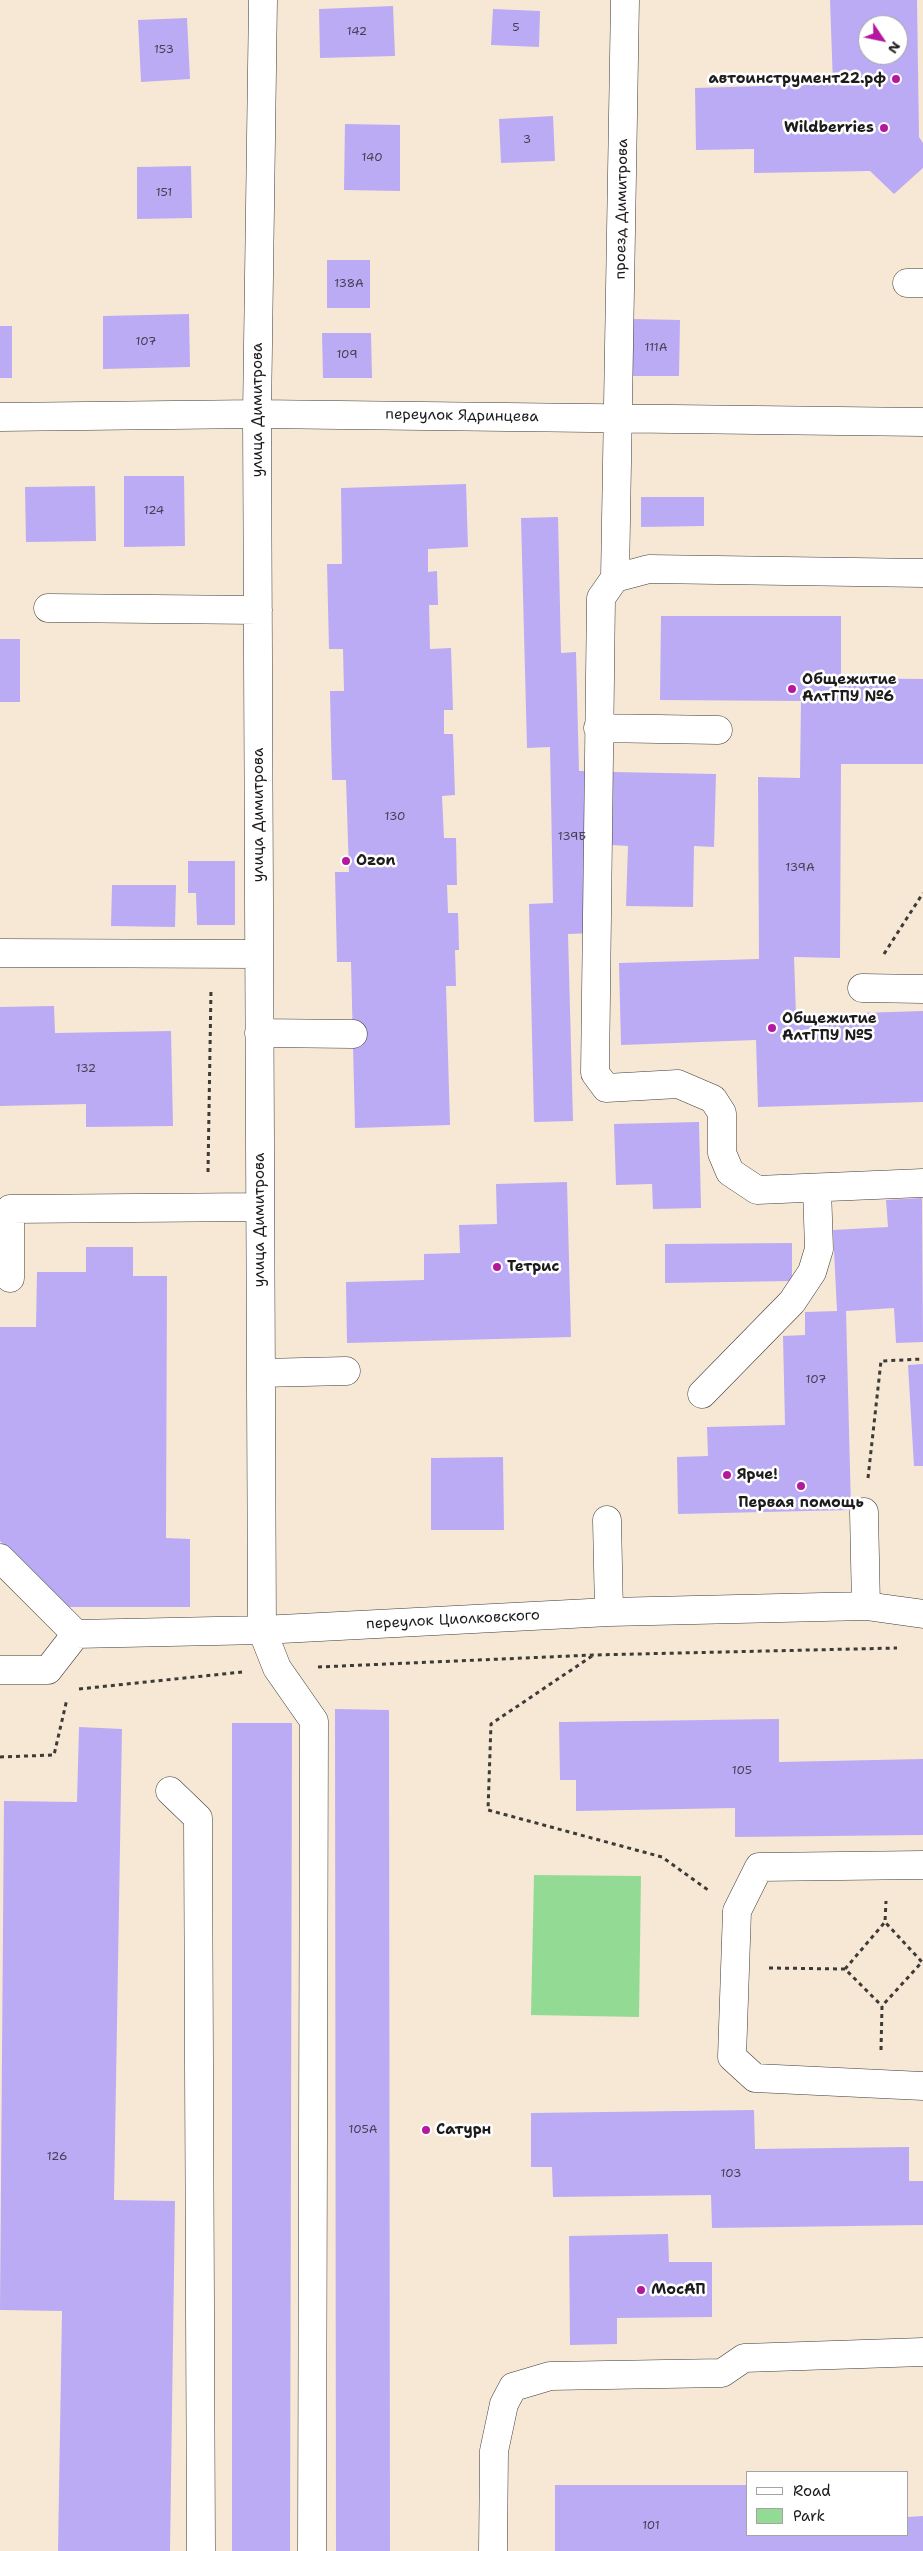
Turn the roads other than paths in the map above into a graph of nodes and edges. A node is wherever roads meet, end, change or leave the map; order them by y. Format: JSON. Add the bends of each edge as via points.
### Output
{"nodes":[{"id":1,"x":263,"y":0,"type":"edge"},
{"id":2,"x":625,"y":0,"type":"edge"},
{"id":3,"x":257,"y":414,"type":"junction"},
{"id":4,"x":0,"y":417,"type":"edge"},
{"id":5,"x":619,"y":418,"type":"junction"},
{"id":6,"x":923,"y":422,"type":"edge"},
{"id":7,"x":923,"y":573,"type":"edge"},
{"id":8,"x":616,"y":578,"type":"junction"},
{"id":9,"x":48,"y":608,"type":"dead end"},
{"id":10,"x":258,"y":610,"type":"junction"},
{"id":11,"x":598,"y":728,"type":"junction"},
{"id":12,"x":718,"y":730,"type":"dead end"},
{"id":13,"x":0,"y":953,"type":"edge"},
{"id":14,"x":259,"y":954,"type":"junction"},
{"id":15,"x":862,"y":988,"type":"road end"},
{"id":16,"x":923,"y":989,"type":"edge"},
{"id":17,"x":259,"y":1033,"type":"junction"},
{"id":18,"x":353,"y":1034,"type":"dead end"},
{"id":19,"x":923,"y":1183,"type":"edge"},
{"id":20,"x":817,"y":1188,"type":"junction"},
{"id":21,"x":260,"y":1207,"type":"junction"},
{"id":22,"x":10,"y":1278,"type":"dead end"},
{"id":23,"x":346,"y":1371,"type":"dead end"},
{"id":24,"x":261,"y":1373,"type":"junction"},
{"id":25,"x":702,"y":1394,"type":"dead end"},
{"id":26,"x":864,"y":1512,"type":"road end"},
{"id":27,"x":607,"y":1520,"type":"dead end"},
{"id":28,"x":0,"y":1558,"type":"edge"},
{"id":29,"x":866,"y":1606,"type":"junction"},
{"id":30,"x":609,"y":1612,"type":"junction"},
{"id":31,"x":923,"y":1614,"type":"edge"},
{"id":32,"x":262,"y":1630,"type":"junction"},
{"id":33,"x":76,"y":1634,"type":"junction"},
{"id":34,"x":0,"y":1670,"type":"edge"},
{"id":35,"x":170,"y":1791,"type":"dead end"},
{"id":36,"x":923,"y":1865,"type":"edge"},
{"id":37,"x":923,"y":2086,"type":"edge"},
{"id":38,"x":923,"y":2352,"type":"edge"},
{"id":39,"x":201,"y":2551,"type":"edge"},
{"id":40,"x":312,"y":2551,"type":"edge"},
{"id":41,"x":493,"y":2551,"type":"edge"}],
"edges":[{"from":1,"to":3,"type":"street","name":"улица Димитрова"},
{"from":2,"to":5,"type":"street","name":"проезд Димитрова"},
{"from":3,"to":4,"type":"street","name":"переулок Ядринцева"},
{"from":3,"to":5,"type":"street","name":"переулок Ядринцева"},
{"from":3,"to":10,"type":"street","name":"улица Димитрова"},
{"from":5,"to":6,"type":"street","name":"переулок Ядринцева"},
{"from":5,"to":8,"type":"street","name":"проезд Димитрова"},
{"from":7,"to":8,"type":"street","via":[[649,569]]},
{"from":8,"to":11,"type":"street","via":[[601,598]]},
{"from":9,"to":10,"type":"street"},
{"from":10,"to":14,"type":"street","name":"улица Димитрова"},
{"from":11,"to":12,"type":"street"},
{"from":11,"to":20,"type":"street","via":[[595,1073],[606,1088],[678,1084],[713,1099],[722,1113],[722,1153],[730,1172],[757,1190]]},
{"from":13,"to":14,"type":"street"},
{"from":14,"to":17,"type":"street","name":"улица Димитрова"},
{"from":15,"to":16,"type":"street"},
{"from":17,"to":18,"type":"street"},
{"from":17,"to":21,"type":"street","name":"улица Димитрова"},
{"from":19,"to":20,"type":"street"},
{"from":20,"to":25,"type":"street","via":[[819,1249],[812,1272],[792,1302]]},
{"from":21,"to":22,"type":"street","via":[[10,1209]]},
{"from":21,"to":24,"type":"street","name":"улица Димитрова"},
{"from":23,"to":24,"type":"street"},
{"from":24,"to":32,"type":"street","name":"улица Димитрова"},
{"from":26,"to":29,"type":"street"},
{"from":27,"to":30,"type":"street"},
{"from":28,"to":33,"type":"street"},
{"from":29,"to":30,"type":"street","name":"переулок Циолковского"},
{"from":29,"to":31,"type":"street","name":"переулок Циолковского"},
{"from":30,"to":32,"type":"street","name":"переулок Циолковского"},
{"from":32,"to":33,"type":"street","name":"переулок Циолковского"},
{"from":32,"to":40,"type":"street","via":[[277,1668],[314,1721]]},
{"from":33,"to":34,"type":"street","via":[[48,1670]]},
{"from":35,"to":39,"type":"street","via":[[198,1818]]},
{"from":36,"to":37,"type":"street","via":[[759,1867],[737,1910],[732,2057],[755,2078]]},
{"from":38,"to":41,"type":"street","via":[[744,2358],[722,2373],[550,2376],[513,2387],[504,2404],[494,2451]]}]}
